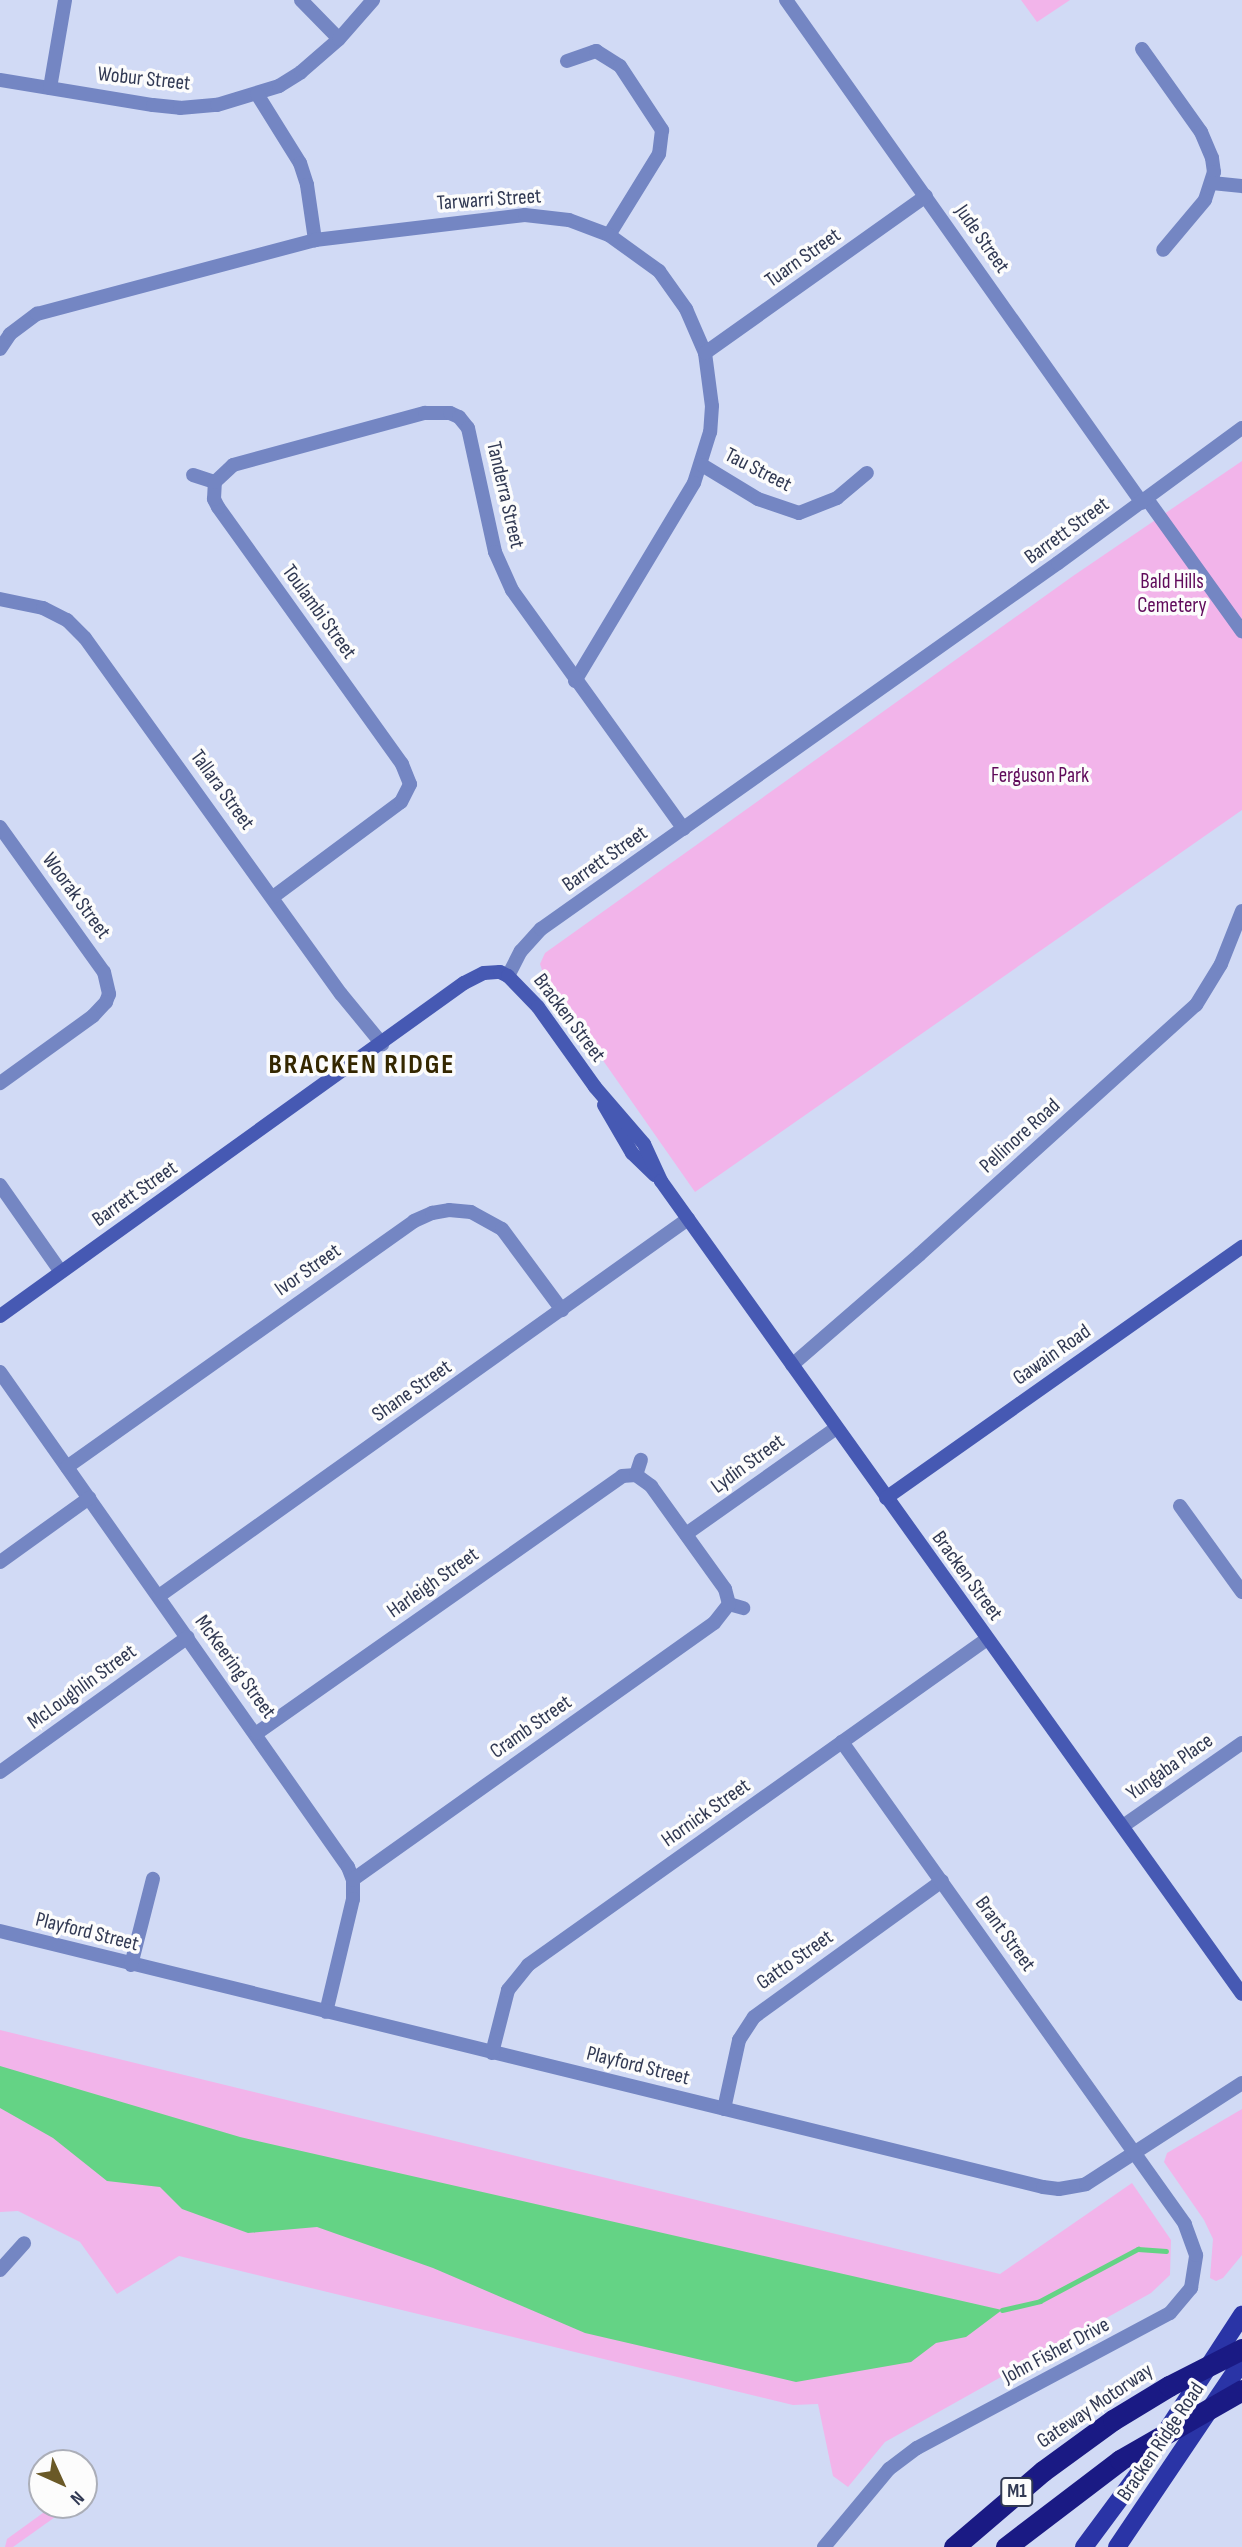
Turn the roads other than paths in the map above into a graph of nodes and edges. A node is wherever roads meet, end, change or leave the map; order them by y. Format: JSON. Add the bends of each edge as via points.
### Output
{"nodes":[{"id":1,"x":65,"y":0,"type":"edge"},
{"id":2,"x":301,"y":0,"type":"edge"},
{"id":3,"x":373,"y":0,"type":"edge"},
{"id":4,"x":786,"y":0,"type":"edge"},
{"id":5,"x":339,"y":39,"type":"junction"},
{"id":6,"x":1142,"y":49,"type":"dead end"},
{"id":7,"x":567,"y":61,"type":"dead end"},
{"id":8,"x":0,"y":80,"type":"edge"},
{"id":9,"x":50,"y":88,"type":"junction"},
{"id":10,"x":257,"y":94,"type":"junction"},
{"id":11,"x":1212,"y":183,"type":"junction"},
{"id":12,"x":1242,"y":186,"type":"edge"},
{"id":13,"x":926,"y":196,"type":"junction"},
{"id":14,"x":609,"y":235,"type":"junction"},
{"id":15,"x":315,"y":240,"type":"junction"},
{"id":16,"x":1163,"y":250,"type":"dead end"},
{"id":17,"x":0,"y":349,"type":"edge"},
{"id":18,"x":705,"y":354,"type":"junction"},
{"id":19,"x":1242,"y":428,"type":"edge"},
{"id":20,"x":702,"y":465,"type":"junction"},
{"id":21,"x":867,"y":473,"type":"dead end"},
{"id":22,"x":193,"y":475,"type":"dead end"},
{"id":23,"x":215,"y":482,"type":"junction"},
{"id":24,"x":1145,"y":501,"type":"junction"},
{"id":25,"x":0,"y":599,"type":"edge"},
{"id":26,"x":1242,"y":631,"type":"edge"},
{"id":27,"x":575,"y":681,"type":"junction"},
{"id":28,"x":425,"y":779,"type":"dead end"},
{"id":29,"x":410,"y":784,"type":"junction"},
{"id":30,"x":0,"y":827,"type":"edge"},
{"id":31,"x":684,"y":828,"type":"junction"},
{"id":32,"x":273,"y":897,"type":"junction"},
{"id":33,"x":1242,"y":911,"type":"edge"},
{"id":34,"x":508,"y":976,"type":"junction"},
{"id":35,"x":382,"y":1044,"type":"junction"},
{"id":36,"x":0,"y":1083,"type":"edge"},
{"id":37,"x":0,"y":1185,"type":"edge"},
{"id":38,"x":688,"y":1219,"type":"junction"},
{"id":39,"x":1240,"y":1252,"type":"edge"},
{"id":40,"x":61,"y":1272,"type":"junction"},
{"id":41,"x":562,"y":1310,"type":"junction"},
{"id":42,"x":0,"y":1316,"type":"edge"},
{"id":43,"x":792,"y":1365,"type":"junction"},
{"id":44,"x":0,"y":1372,"type":"edge"},
{"id":45,"x":835,"y":1428,"type":"junction"},
{"id":46,"x":641,"y":1460,"type":"dead end"},
{"id":47,"x":67,"y":1467,"type":"junction"},
{"id":48,"x":636,"y":1475,"type":"junction"},
{"id":49,"x":89,"y":1498,"type":"junction"},
{"id":50,"x":886,"y":1498,"type":"junction"},
{"id":51,"x":1180,"y":1506,"type":"dead end"},
{"id":52,"x":686,"y":1534,"type":"junction"},
{"id":53,"x":0,"y":1562,"type":"edge"},
{"id":54,"x":1242,"y":1592,"type":"edge"},
{"id":55,"x":159,"y":1596,"type":"junction"},
{"id":56,"x":188,"y":1637,"type":"junction"},
{"id":57,"x":987,"y":1639,"type":"junction"},
{"id":58,"x":257,"y":1733,"type":"junction"},
{"id":59,"x":842,"y":1742,"type":"junction"},
{"id":60,"x":1242,"y":1743,"type":"edge"},
{"id":61,"x":0,"y":1772,"type":"edge"},
{"id":62,"x":1123,"y":1826,"type":"junction"},
{"id":63,"x":153,"y":1879,"type":"dead end"},
{"id":64,"x":353,"y":1880,"type":"junction"},
{"id":65,"x":942,"y":1881,"type":"junction"},
{"id":66,"x":0,"y":1931,"type":"edge"},
{"id":67,"x":131,"y":1965,"type":"junction"},
{"id":68,"x":1242,"y":1994,"type":"edge"},
{"id":69,"x":326,"y":2012,"type":"junction"},
{"id":70,"x":492,"y":2053,"type":"junction"},
{"id":71,"x":1242,"y":2083,"type":"edge"},
{"id":72,"x":724,"y":2109,"type":"junction"},
{"id":73,"x":1134,"y":2151,"type":"junction"},
{"id":74,"x":24,"y":2243,"type":"dead end"},
{"id":75,"x":0,"y":2270,"type":"edge"},
{"id":76,"x":1242,"y":2315,"type":"edge"},
{"id":77,"x":1242,"y":2349,"type":"edge"},
{"id":78,"x":1242,"y":2362,"type":"edge"},
{"id":79,"x":1242,"y":2390,"type":"edge"},
{"id":80,"x":824,"y":2547,"type":"edge"},
{"id":81,"x":954,"y":2547,"type":"edge"},
{"id":82,"x":1006,"y":2547,"type":"edge"},
{"id":83,"x":1084,"y":2547,"type":"edge"},
{"id":84,"x":1117,"y":2547,"type":"edge"}],
"edges":[{"from":1,"to":9,"type":"street"},
{"from":2,"to":5,"type":"street"},
{"from":3,"to":5,"type":"street","name":"Wobur Street"},
{"from":4,"to":13,"type":"street","name":"Jude Street"},
{"from":5,"to":10,"type":"street","name":"Wobur Street","via":[[301,72]]},
{"from":6,"to":11,"type":"street","via":[[1201,132],[1212,158]]},
{"from":7,"to":14,"type":"street","via":[[596,51],[620,66],[662,130],[659,154]]},
{"from":8,"to":9,"type":"street","name":"Wobur Street"},
{"from":9,"to":10,"type":"street","name":"Wobur Street","via":[[180,108],[217,105]]},
{"from":10,"to":15,"type":"street","via":[[300,163]]},
{"from":11,"to":12,"type":"street"},
{"from":11,"to":16,"type":"street","via":[[1205,200]]},
{"from":13,"to":18,"type":"street","name":"Tuarn Street"},
{"from":13,"to":24,"type":"street","name":"Jude Street"},
{"from":14,"to":15,"type":"street","name":"Tarwarri Street","via":[[569,220],[525,215]]},
{"from":14,"to":18,"type":"street","name":"Tarwarri Street","via":[[643,258],[673,288]]},
{"from":15,"to":17,"type":"street","name":"Tarwarri Street","via":[[37,314],[10,334]]},
{"from":18,"to":20,"type":"street","name":"Tarwarri Street","via":[[712,406]]},
{"from":19,"to":24,"type":"street","name":"Barrett Street"},
{"from":20,"to":21,"type":"street","name":"Tau Street","via":[[758,499],[799,513],[837,498]]},
{"from":20,"to":27,"type":"street","name":"Tarwarri Street"},
{"from":22,"to":23,"type":"street"},
{"from":23,"to":27,"type":"street","name":"Tanderra Street","via":[[233,465],[425,413],[438,411],[459,417],[472,441],[502,571]]},
{"from":23,"to":29,"type":"street","name":"Toulambi Street","via":[[218,507],[402,764]]},
{"from":24,"to":26,"type":"street","name":"Jude Street"},
{"from":24,"to":31,"type":"street","name":"Barrett Street"},
{"from":25,"to":32,"type":"street","name":"Tallara Street","via":[[43,608],[67,620],[85,638]]},
{"from":27,"to":31,"type":"street","name":"Tanderra Street"},
{"from":28,"to":29,"type":"street"},
{"from":29,"to":32,"type":"street","via":[[401,802]]},
{"from":30,"to":36,"type":"street","name":"Woorak Street","via":[[104,972],[109,994],[93,1016]]},
{"from":31,"to":34,"type":"street","name":"Barrett Street","via":[[541,929],[521,951]]},
{"from":32,"to":35,"type":"street","name":"Tallara Street"},
{"from":33,"to":43,"type":"street","name":"Pellinore Road","via":[[1221,964],[1196,1005]]},
{"from":34,"to":35,"type":"street","name":"Barrett Street","via":[[492,972],[474,977]]},
{"from":34,"to":38,"type":"street","name":"Bracken Street","via":[[538,1007],[595,1087],[644,1144],[661,1181]]},
{"from":35,"to":40,"type":"street","name":"Barrett Street"},
{"from":37,"to":40,"type":"street"},
{"from":38,"to":41,"type":"street","name":"Shane Street"},
{"from":38,"to":43,"type":"street","name":"Bracken Street"},
{"from":39,"to":50,"type":"street","name":"Gawain Road"},
{"from":40,"to":42,"type":"street","name":"Barrett Street"},
{"from":41,"to":47,"type":"street","name":"Ivor Street","via":[[502,1229],[471,1212],[432,1213],[414,1221]]},
{"from":41,"to":55,"type":"street","name":"Shane Street"},
{"from":43,"to":45,"type":"street","name":"Bracken Street"},
{"from":44,"to":47,"type":"street","name":"McKeering Street"},
{"from":45,"to":50,"type":"street","name":"Bracken Street"},
{"from":45,"to":52,"type":"street","name":"Lydin Street"},
{"from":46,"to":48,"type":"street"},
{"from":47,"to":49,"type":"street","name":"McKeering Street"},
{"from":48,"to":52,"type":"street","via":[[657,1492]]},
{"from":48,"to":58,"type":"street","name":"Harleigh Street","via":[[613,1482]]},
{"from":49,"to":53,"type":"street"},
{"from":49,"to":55,"type":"street","name":"McKeering Street"},
{"from":50,"to":57,"type":"street","name":"Bracken Street"},
{"from":51,"to":54,"type":"street"},
{"from":52,"to":64,"type":"street","name":"Cramb Street","via":[[736,1606]]},
{"from":55,"to":56,"type":"street","name":"McKeering Street"},
{"from":56,"to":58,"type":"street","name":"McKeering Street"},
{"from":56,"to":61,"type":"street","name":"McLoughlin Street"},
{"from":57,"to":59,"type":"street","name":"Hornick Street"},
{"from":57,"to":62,"type":"street","name":"Bracken Street"},
{"from":58,"to":64,"type":"street","name":"McKeering Street"},
{"from":59,"to":65,"type":"street","name":"Brant Street"},
{"from":59,"to":70,"type":"street","name":"Hornick Street","via":[[528,1965],[508,1990]]},
{"from":60,"to":62,"type":"street","name":"Yungaba Place"},
{"from":62,"to":68,"type":"street","name":"Bracken Street"},
{"from":63,"to":67,"type":"street"},
{"from":64,"to":69,"type":"street","via":[[353,1899]]},
{"from":65,"to":72,"type":"street","name":"Gatto Street","via":[[754,2017],[739,2040]]},
{"from":65,"to":73,"type":"street","name":"Brant Street"},
{"from":66,"to":67,"type":"street","name":"Playford Street"},
{"from":67,"to":69,"type":"street","name":"Playford Street"},
{"from":69,"to":70,"type":"street","name":"Playford Street"},
{"from":70,"to":72,"type":"street","name":"Playford Street"},
{"from":71,"to":73,"type":"street","name":"Playford Street"},
{"from":72,"to":73,"type":"street","name":"Playford Street","via":[[1059,2189],[1086,2184]]},
{"from":73,"to":80,"type":"street","name":"John Fisher Drive","via":[[1185,2224],[1196,2255],[1191,2288],[1170,2313],[917,2448],[889,2469]]},
{"from":74,"to":75,"type":"street"},
{"from":76,"to":83,"type":"main road","name":"Bracken Ridge Road","via":[[1139,2473]]},
{"from":77,"to":81,"type":"highway","name":"Gateway Motorway","number":"M1","bridge":true,"via":[[1113,2420],[1043,2471]]},
{"from":78,"to":84,"type":"main road","name":"Bracken Ridge Road"},
{"from":79,"to":82,"type":"highway","number":"M1","bridge":true,"via":[[1120,2460]]}]}
